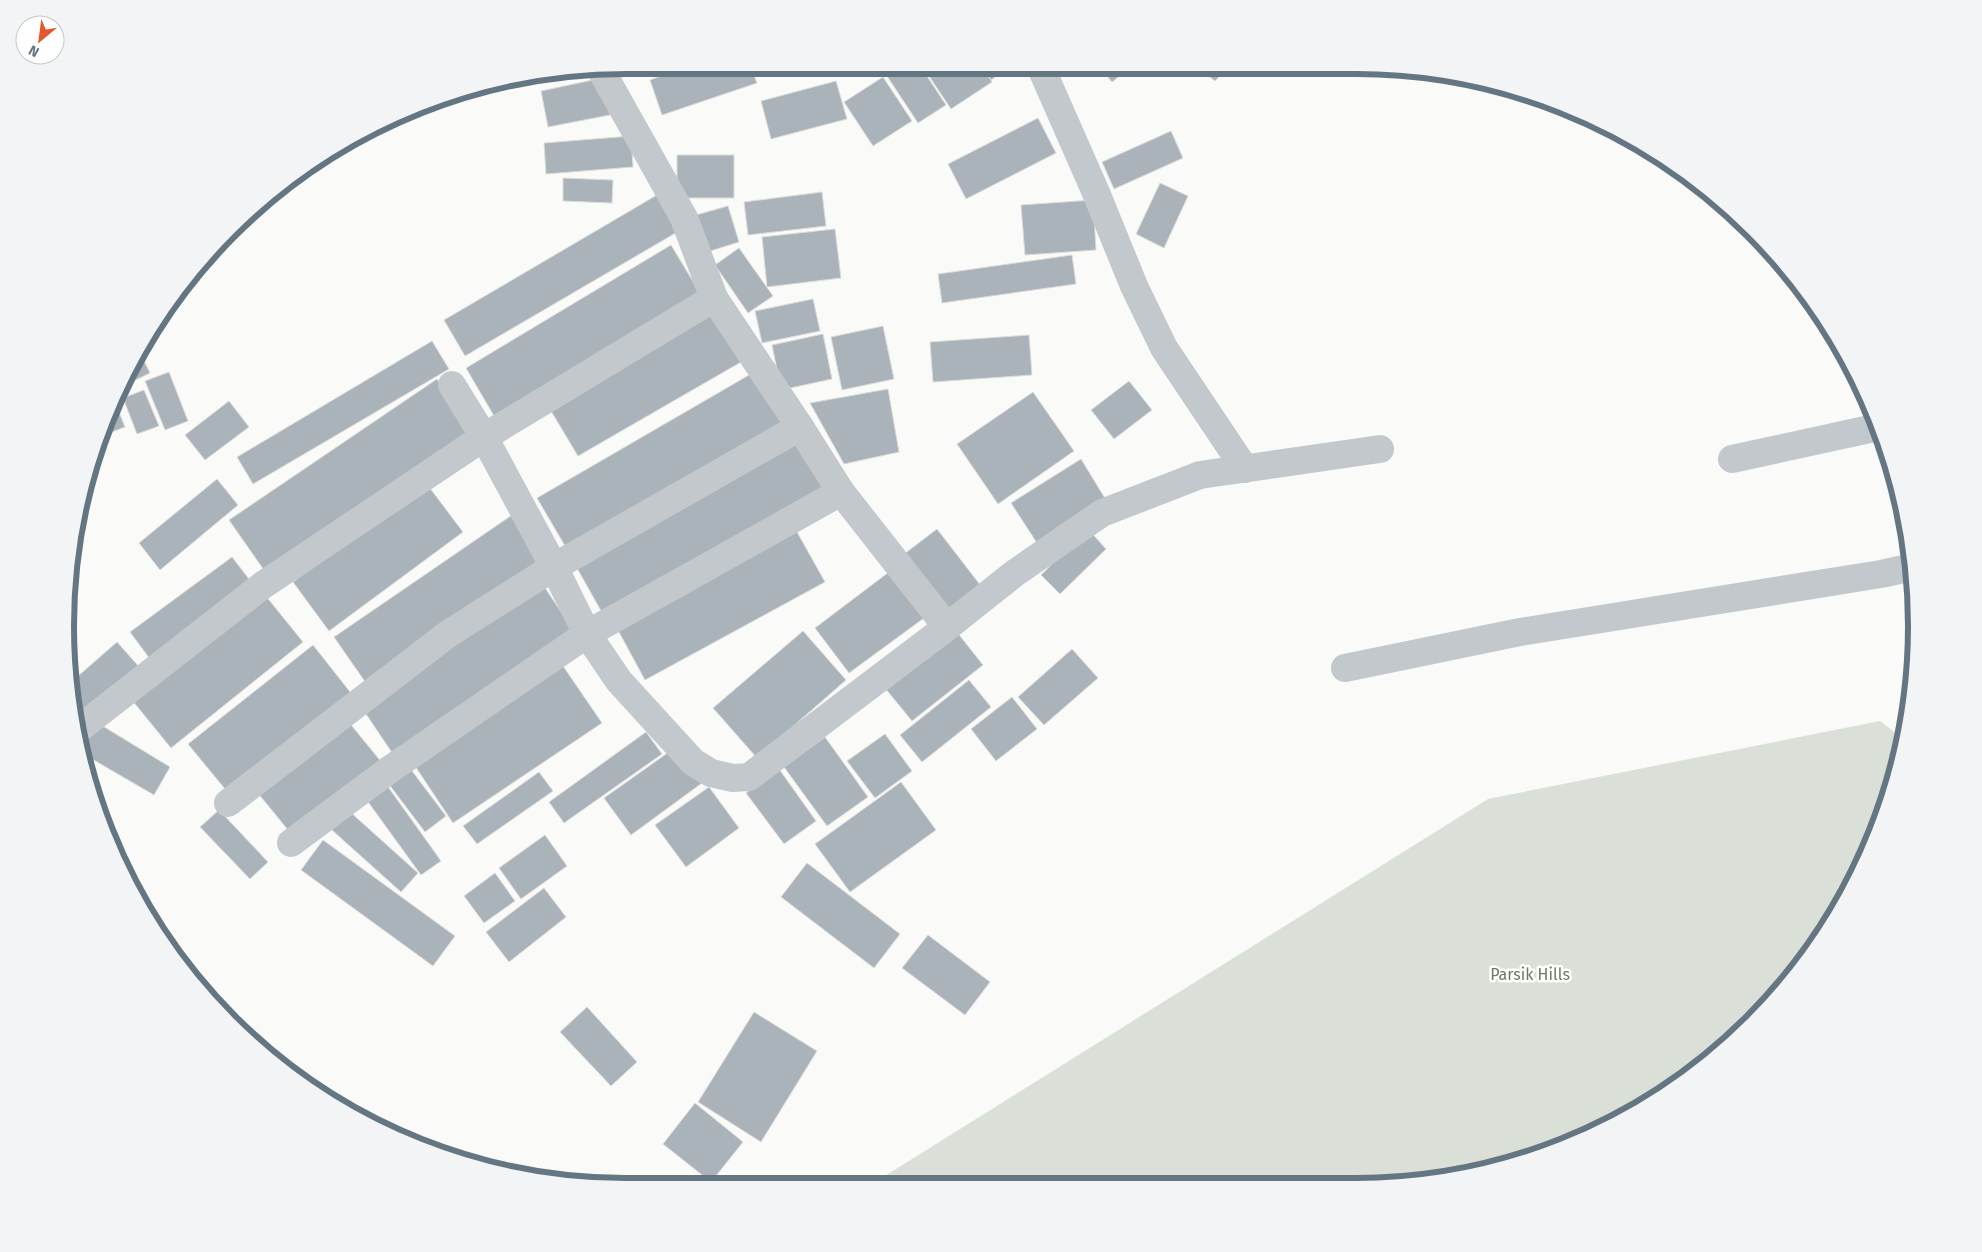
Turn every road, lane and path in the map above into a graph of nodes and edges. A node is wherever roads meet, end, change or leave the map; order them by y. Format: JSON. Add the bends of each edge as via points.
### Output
{"nodes":[{"id":1,"x":1044,"y":74,"type":"edge"},
{"id":2,"x":604,"y":75,"type":"edge"},
{"id":3,"x":714,"y":298,"type":"junction"},
{"id":4,"x":452,"y":385,"type":"dead end"},
{"id":5,"x":800,"y":427,"type":"junction"},
{"id":6,"x":1871,"y":429,"type":"edge"},
{"id":7,"x":484,"y":437,"type":"junction"},
{"id":8,"x":1380,"y":449,"type":"dead end"},
{"id":9,"x":1732,"y":459,"type":"dead end"},
{"id":10,"x":1245,"y":469,"type":"junction"},
{"id":11,"x":841,"y":492,"type":"junction"},
{"id":12,"x":554,"y":567,"type":"junction"},
{"id":13,"x":1905,"y":568,"type":"edge"},
{"id":14,"x":946,"y":626,"type":"junction"},
{"id":15,"x":587,"y":634,"type":"junction"},
{"id":16,"x":1345,"y":668,"type":"dead end"},
{"id":17,"x":83,"y":726,"type":"edge"},
{"id":18,"x":228,"y":803,"type":"dead end"},
{"id":19,"x":290,"y":843,"type":"dead end"}],
"edges":[{"from":1,"to":10,"type":"street","via":[[1134,286],[1164,348]]},
{"from":2,"to":3,"type":"street","via":[[684,218]]},
{"from":3,"to":5,"type":"street"},
{"from":3,"to":7,"type":"street"},
{"from":4,"to":7,"type":"street"},
{"from":5,"to":11,"type":"street"},
{"from":5,"to":12,"type":"street"},
{"from":6,"to":9,"type":"street"},
{"from":7,"to":12,"type":"street"},
{"from":7,"to":17,"type":"street","via":[[262,585]]},
{"from":8,"to":10,"type":"street"},
{"from":10,"to":14,"type":"street","via":[[1200,476],[1102,513]]},
{"from":11,"to":14,"type":"street"},
{"from":11,"to":15,"type":"street"},
{"from":12,"to":15,"type":"street"},
{"from":12,"to":18,"type":"street","via":[[448,634]]},
{"from":13,"to":16,"type":"street","via":[[1520,632]]},
{"from":14,"to":15,"type":"street","via":[[749,777],[733,778],[711,773],[693,762],[619,681]]},
{"from":15,"to":19,"type":"street","via":[[389,770]]}]}
